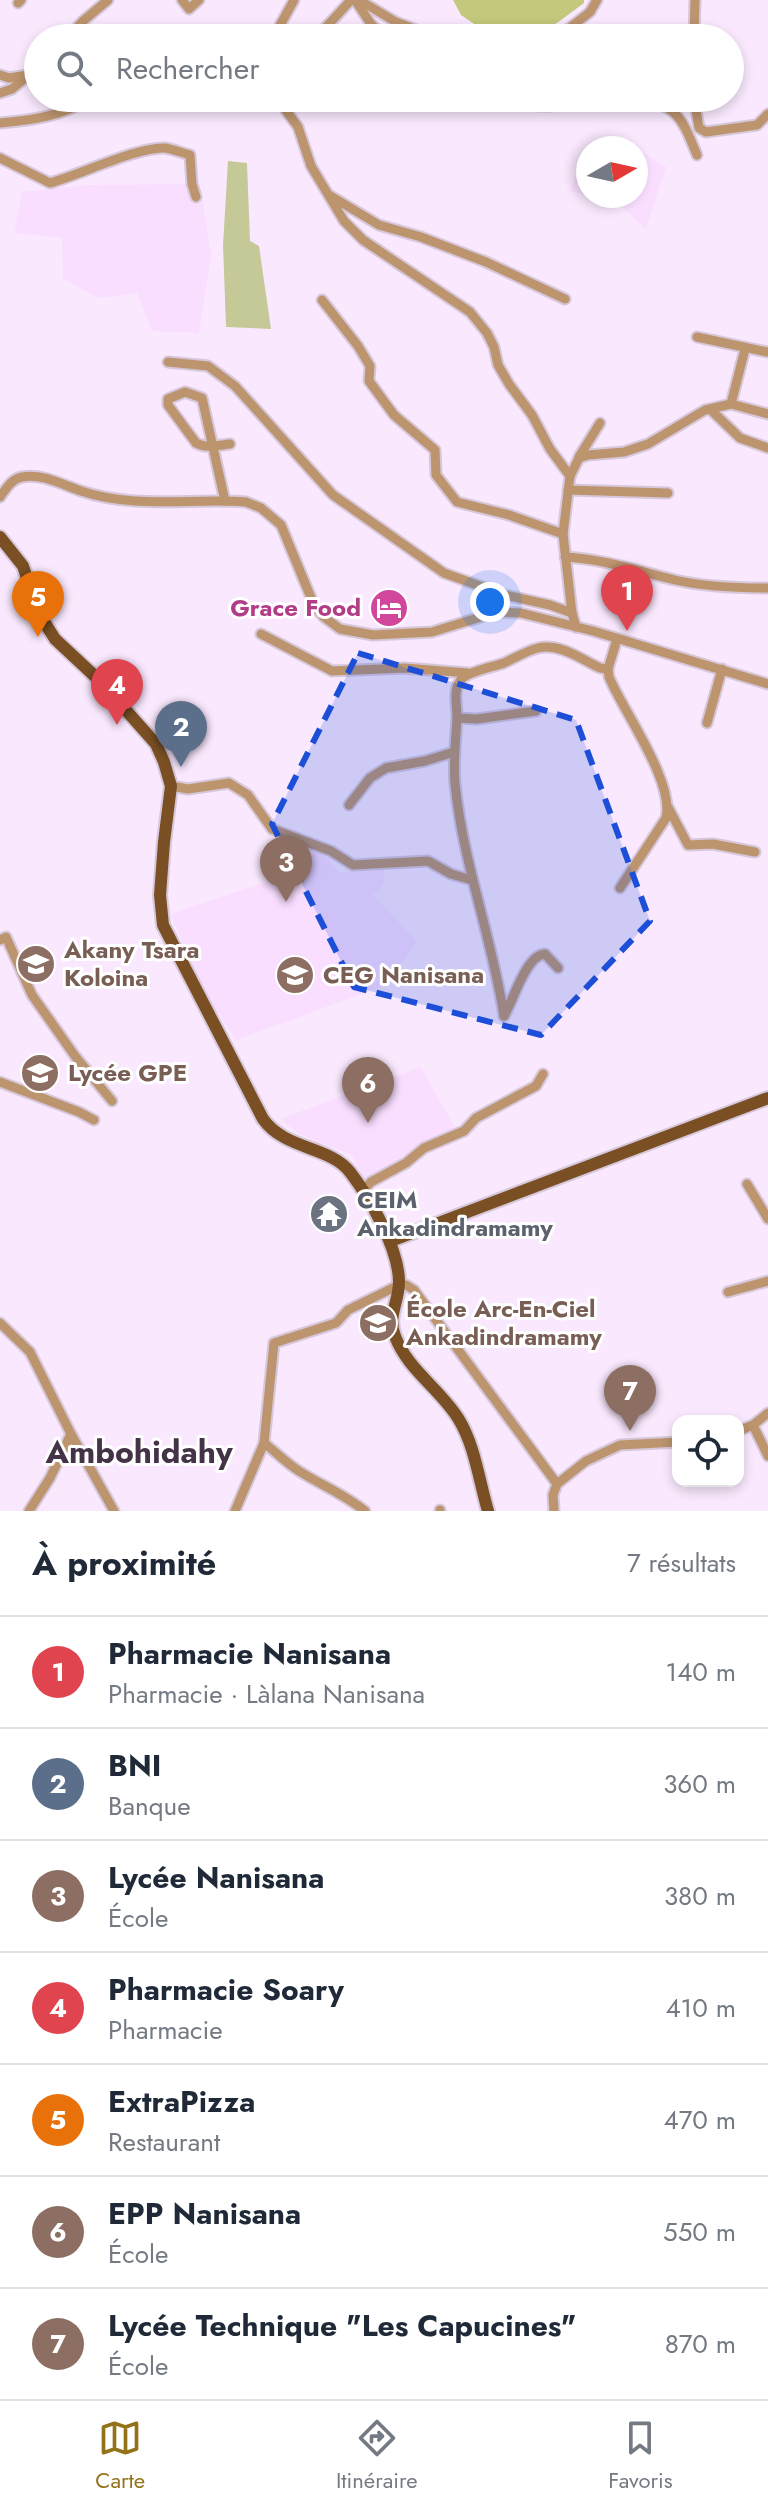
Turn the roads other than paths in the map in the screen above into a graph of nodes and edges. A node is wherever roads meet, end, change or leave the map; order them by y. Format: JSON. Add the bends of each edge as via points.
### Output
{"nodes":[{"id":1,"x":108,"y":0,"type":"edge"},
{"id":2,"x":182,"y":0,"type":"edge"},
{"id":3,"x":199,"y":0,"type":"edge"},
{"id":4,"x":294,"y":0,"type":"edge"},
{"id":5,"x":355,"y":0,"type":"edge"},
{"id":6,"x":597,"y":0,"type":"edge"},
{"id":7,"x":695,"y":0,"type":"edge"},
{"id":8,"x":80,"y":24,"type":"edge"},
{"id":9,"x":281,"y":24,"type":"edge"},
{"id":10,"x":330,"y":24,"type":"edge"},
{"id":11,"x":371,"y":24,"type":"edge"},
{"id":12,"x":401,"y":24,"type":"edge"},
{"id":13,"x":575,"y":24,"type":"edge"},
{"id":14,"x":694,"y":24,"type":"edge"},
{"id":15,"x":24,"y":74,"type":"edge"},
{"id":16,"x":0,"y":75,"type":"edge"},
{"id":17,"x":24,"y":79,"type":"edge"},
{"id":18,"x":0,"y":93,"type":"edge"},
{"id":19,"x":65,"y":112,"type":"edge"},
{"id":20,"x":287,"y":112,"type":"edge"},
{"id":21,"x":676,"y":112,"type":"edge"},
{"id":22,"x":696,"y":112,"type":"edge"},
{"id":23,"x":768,"y":114,"type":"edge"},
{"id":24,"x":0,"y":123,"type":"edge"},
{"id":25,"x":697,"y":155,"type":"dead end"},
{"id":26,"x":0,"y":158,"type":"edge"},
{"id":27,"x":326,"y":193,"type":"junction"},
{"id":28,"x":196,"y":197,"type":"dead end"},
{"id":29,"x":565,"y":299,"type":"dead end"},
{"id":30,"x":322,"y":300,"type":"dead end"},
{"id":31,"x":697,"y":337,"type":"dead end"},
{"id":32,"x":745,"y":349,"type":"junction"},
{"id":33,"x":767,"y":352,"type":"edge"},
{"id":34,"x":168,"y":362,"type":"dead end"},
{"id":35,"x":731,"y":404,"type":"junction"},
{"id":36,"x":711,"y":410,"type":"junction"},
{"id":37,"x":768,"y":414,"type":"edge"},
{"id":38,"x":600,"y":423,"type":"dead end"},
{"id":39,"x":230,"y":444,"type":"dead end"},
{"id":40,"x":211,"y":446,"type":"junction"},
{"id":41,"x":768,"y":448,"type":"edge"},
{"id":42,"x":579,"y":458,"type":"junction"},
{"id":43,"x":570,"y":476,"type":"junction"},
{"id":44,"x":568,"y":490,"type":"junction"},
{"id":45,"x":668,"y":493,"type":"dead end"},
{"id":46,"x":0,"y":497,"type":"edge"},
{"id":47,"x":225,"y":501,"type":"junction"},
{"id":48,"x":563,"y":534,"type":"junction"},
{"id":49,"x":0,"y":537,"type":"edge"},
{"id":50,"x":565,"y":557,"type":"junction"},
{"id":51,"x":768,"y":588,"type":"edge"},
{"id":52,"x":572,"y":613,"type":"junction"},
{"id":53,"x":576,"y":627,"type":"junction"},
{"id":54,"x":261,"y":634,"type":"dead end"},
{"id":55,"x":617,"y":639,"type":"junction"},
{"id":56,"x":608,"y":669,"type":"junction"},
{"id":57,"x":722,"y":669,"type":"junction"},
{"id":58,"x":468,"y":673,"type":"junction"},
{"id":59,"x":768,"y":684,"type":"edge"},
{"id":60,"x":536,"y":711,"type":"dead end"},
{"id":61,"x":457,"y":718,"type":"junction"},
{"id":62,"x":707,"y":723,"type":"dead end"},
{"id":63,"x":454,"y":752,"type":"junction"},
{"id":64,"x":171,"y":786,"type":"junction"},
{"id":65,"x":349,"y":805,"type":"dead end"},
{"id":66,"x":668,"y":807,"type":"junction"},
{"id":67,"x":755,"y":852,"type":"dead end"},
{"id":68,"x":472,"y":880,"type":"junction"},
{"id":69,"x":620,"y":888,"type":"dead end"},
{"id":70,"x":0,"y":940,"type":"edge"},
{"id":71,"x":558,"y":968,"type":"dead end"},
{"id":72,"x":543,"y":1074,"type":"dead end"},
{"id":73,"x":0,"y":1082,"type":"edge"},
{"id":74,"x":768,"y":1098,"type":"edge"},
{"id":75,"x":112,"y":1101,"type":"dead end"},
{"id":76,"x":94,"y":1120,"type":"dead end"},
{"id":77,"x":747,"y":1184,"type":"dead end"},
{"id":78,"x":362,"y":1191,"type":"junction"},
{"id":79,"x":768,"y":1219,"type":"edge"},
{"id":80,"x":391,"y":1241,"type":"junction"},
{"id":81,"x":768,"y":1281,"type":"edge"},
{"id":82,"x":399,"y":1285,"type":"junction"},
{"id":83,"x":728,"y":1292,"type":"dead end"},
{"id":84,"x":0,"y":1323,"type":"edge"},
{"id":85,"x":768,"y":1413,"type":"edge"},
{"id":86,"x":753,"y":1425,"type":"junction"},
{"id":87,"x":744,"y":1429,"type":"edge"},
{"id":88,"x":71,"y":1434,"type":"junction"},
{"id":89,"x":672,"y":1442,"type":"edge"},
{"id":90,"x":264,"y":1443,"type":"junction"},
{"id":91,"x":768,"y":1456,"type":"edge"},
{"id":92,"x":557,"y":1484,"type":"junction"},
{"id":93,"x":487,"y":1510,"type":"edge"},
{"id":94,"x":29,"y":1511,"type":"edge"},
{"id":95,"x":114,"y":1511,"type":"edge"},
{"id":96,"x":235,"y":1511,"type":"edge"},
{"id":97,"x":365,"y":1511,"type":"edge"},
{"id":98,"x":554,"y":1511,"type":"edge"}],
"edges":[{"from":1,"to":8,"type":"street"},
{"from":2,"to":3,"type":"street","via":[[189,9]]},
{"from":4,"to":9,"type":"street"},
{"from":5,"to":10,"type":"street"},
{"from":5,"to":11,"type":"street"},
{"from":5,"to":12,"type":"street"},
{"from":6,"to":13,"type":"street"},
{"from":7,"to":14,"type":"street"},
{"from":15,"to":16,"type":"street"},
{"from":17,"to":18,"type":"street"},
{"from":19,"to":24,"type":"street"},
{"from":20,"to":27,"type":"street"},
{"from":21,"to":25,"type":"street"},
{"from":22,"to":23,"type":"street","via":[[699,128],[706,132],[757,125]]},
{"from":26,"to":28,"type":"street","via":[[50,183],[165,148],[190,155]]},
{"from":27,"to":29,"type":"street","via":[[379,225],[434,242]]},
{"from":27,"to":43,"type":"street","via":[[363,240],[470,312],[487,333],[509,384]]},
{"from":30,"to":48,"type":"street","via":[[358,346],[370,366],[369,381],[394,415],[435,450],[436,475],[457,502]]},
{"from":31,"to":32,"type":"street"},
{"from":32,"to":33,"type":"street"},
{"from":32,"to":35,"type":"street"},
{"from":34,"to":52,"type":"street","via":[[208,366],[235,386],[333,495],[444,573]]},
{"from":35,"to":36,"type":"street"},
{"from":35,"to":37,"type":"street"},
{"from":36,"to":41,"type":"street","via":[[740,438]]},
{"from":36,"to":42,"type":"street","via":[[648,444]]},
{"from":38,"to":42,"type":"street"},
{"from":39,"to":40,"type":"street"},
{"from":40,"to":40,"type":"street","via":[[202,398],[185,392],[168,399],[196,443]]},
{"from":40,"to":47,"type":"street"},
{"from":42,"to":43,"type":"street"},
{"from":43,"to":44,"type":"street"},
{"from":44,"to":45,"type":"street"},
{"from":44,"to":48,"type":"street"},
{"from":46,"to":47,"type":"street","via":[[21,477],[118,499]]},
{"from":47,"to":53,"type":"street","via":[[261,508],[281,525],[314,605],[340,629],[373,635],[432,632],[497,612]]},
{"from":48,"to":50,"type":"street"},
{"from":49,"to":64,"type":"main road","via":[[23,566],[38,612],[55,639],[156,744]]},
{"from":50,"to":51,"type":"street","via":[[677,580]]},
{"from":50,"to":52,"type":"street"},
{"from":52,"to":53,"type":"street"},
{"from":53,"to":55,"type":"street"},
{"from":54,"to":58,"type":"street","via":[[332,671],[405,668]]},
{"from":55,"to":56,"type":"street"},
{"from":55,"to":57,"type":"street"},
{"from":56,"to":58,"type":"street","via":[[556,648],[538,648]]},
{"from":56,"to":66,"type":"street","via":[[654,764]]},
{"from":57,"to":59,"type":"street"},
{"from":57,"to":62,"type":"street"},
{"from":58,"to":61,"type":"street","via":[[456,691]]},
{"from":60,"to":61,"type":"street"},
{"from":61,"to":63,"type":"street"},
{"from":63,"to":65,"type":"street","via":[[386,768],[370,778]]},
{"from":63,"to":68,"type":"street"},
{"from":64,"to":68,"type":"street","via":[[229,783],[248,795],[272,829],[353,865],[428,861]]},
{"from":64,"to":78,"type":"main road","via":[[160,895],[163,925],[268,1126],[285,1140],[344,1165]]},
{"from":66,"to":67,"type":"street","via":[[688,845],[719,844]]},
{"from":66,"to":69,"type":"street"},
{"from":68,"to":71,"type":"street","via":[[504,1016],[530,962],[545,954]]},
{"from":70,"to":75,"type":"street","via":[[6,937],[32,995]]},
{"from":72,"to":78,"type":"street","via":[[536,1086],[476,1118],[464,1131],[424,1148]]},
{"from":73,"to":76,"type":"street"},
{"from":74,"to":80,"type":"main road"},
{"from":77,"to":79,"type":"street"},
{"from":78,"to":80,"type":"main road"},
{"from":80,"to":82,"type":"main road"},
{"from":81,"to":83,"type":"street"},
{"from":82,"to":90,"type":"street","via":[[348,1310],[336,1323],[274,1343]]},
{"from":82,"to":92,"type":"street","via":[[414,1290]]},
{"from":82,"to":93,"type":"main road","via":[[391,1325],[396,1339],[459,1419]]},
{"from":84,"to":88,"type":"street","via":[[30,1352]]},
{"from":85,"to":86,"type":"street"},
{"from":86,"to":87,"type":"street"},
{"from":86,"to":91,"type":"street"},
{"from":88,"to":94,"type":"street"},
{"from":88,"to":95,"type":"street"},
{"from":89,"to":92,"type":"street","via":[[620,1445],[586,1461]]},
{"from":90,"to":96,"type":"street"},
{"from":90,"to":97,"type":"street","via":[[280,1459]]},
{"from":92,"to":98,"type":"street"}]}
